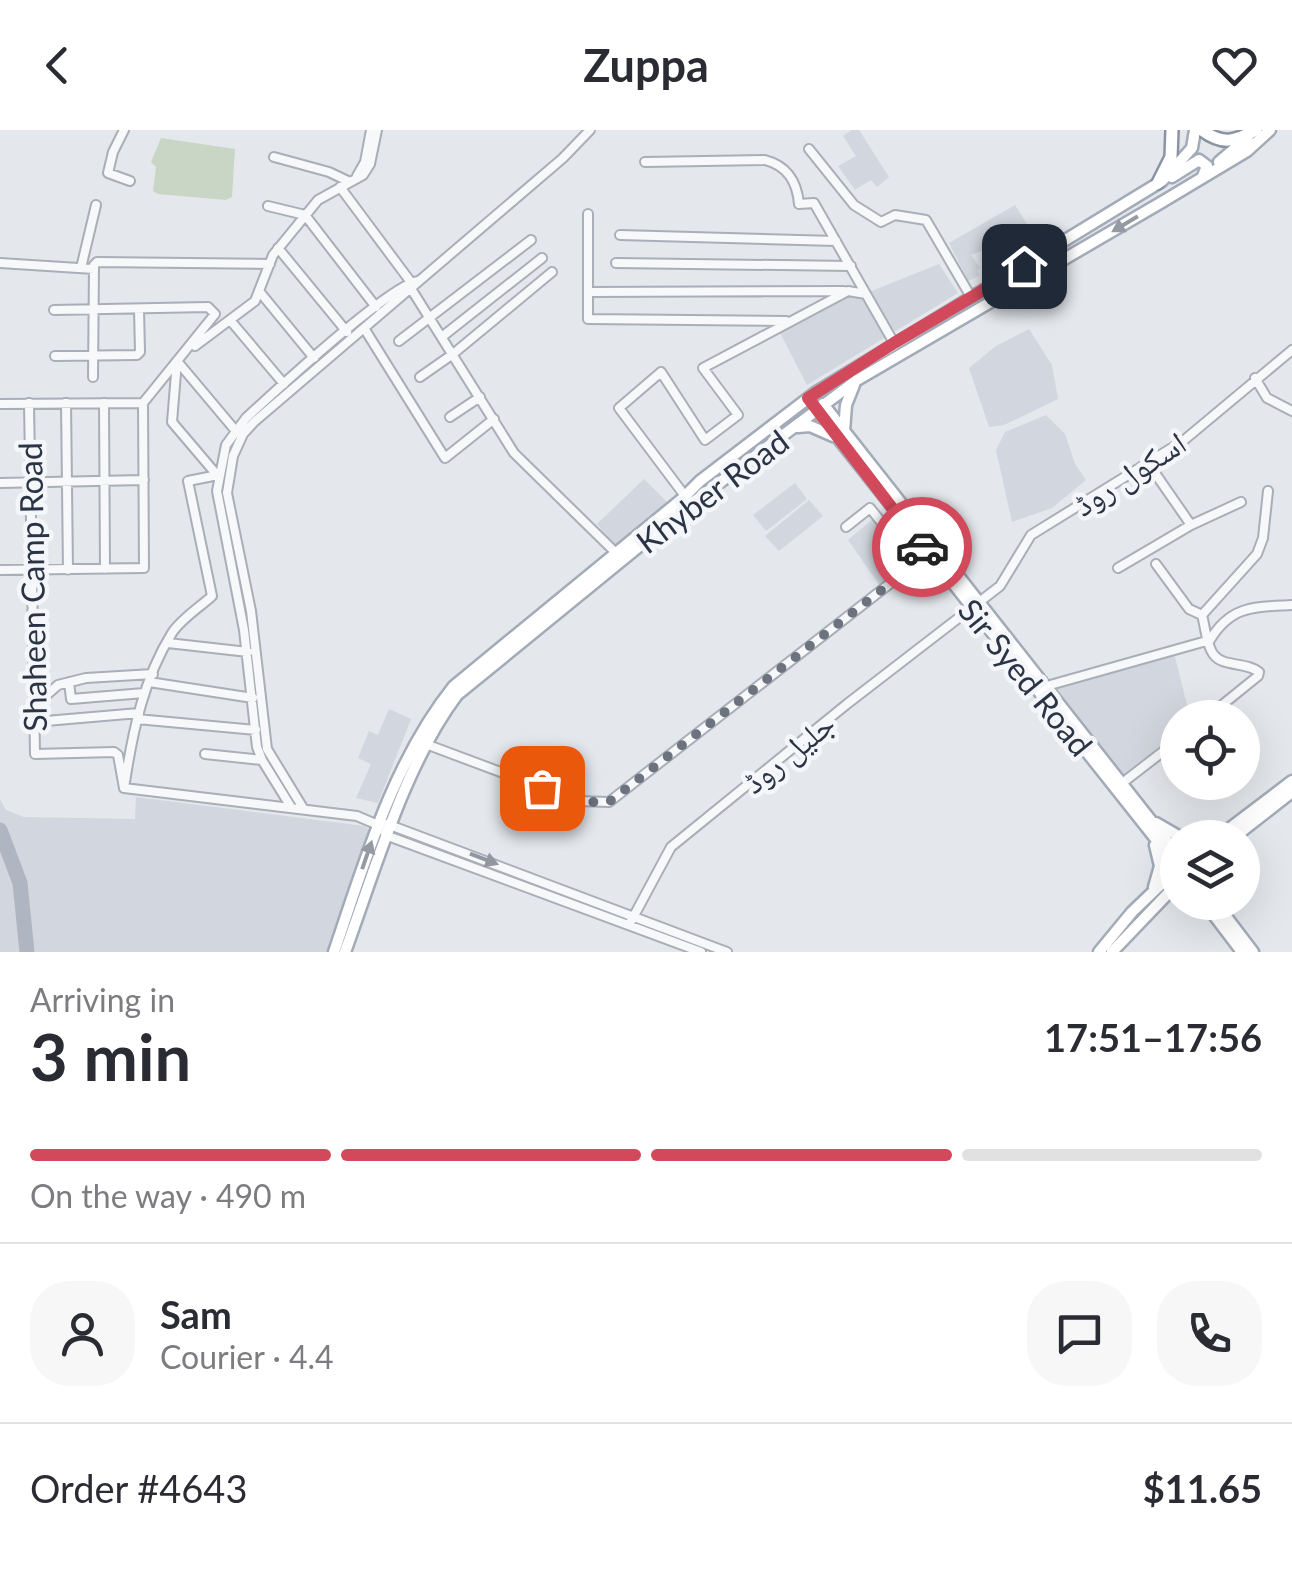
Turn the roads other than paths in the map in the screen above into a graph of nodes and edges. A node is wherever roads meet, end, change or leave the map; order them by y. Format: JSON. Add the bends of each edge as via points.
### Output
{"nodes":[{"id":1,"x":124,"y":130,"type":"edge"},
{"id":2,"x":374,"y":130,"type":"edge"},
{"id":3,"x":590,"y":130,"type":"edge"},
{"id":4,"x":1172,"y":130,"type":"edge"},
{"id":5,"x":1198,"y":130,"type":"edge"},
{"id":6,"x":1256,"y":130,"type":"edge"},
{"id":7,"x":1270,"y":130,"type":"edge"},
{"id":8,"x":809,"y":149,"type":"dead end"},
{"id":9,"x":274,"y":158,"type":"dead end"},
{"id":10,"x":645,"y":162,"type":"dead end"},
{"id":11,"x":1205,"y":174,"type":"junction"},
{"id":12,"x":130,"y":181,"type":"dead end"},
{"id":13,"x":352,"y":181,"type":"junction"},
{"id":14,"x":1160,"y":182,"type":"junction"},
{"id":15,"x":340,"y":187,"type":"junction"},
{"id":16,"x":96,"y":205,"type":"dead end"},
{"id":17,"x":268,"y":206,"type":"dead end"},
{"id":18,"x":305,"y":214,"type":"junction"},
{"id":19,"x":588,"y":214,"type":"dead end"},
{"id":20,"x":620,"y":235,"type":"dead end"},
{"id":21,"x":532,"y":240,"type":"dead end"},
{"id":22,"x":836,"y":241,"type":"junction"},
{"id":23,"x":278,"y":248,"type":"junction"},
{"id":24,"x":542,"y":258,"type":"dead end"},
{"id":25,"x":0,"y":263,"type":"edge"},
{"id":26,"x":616,"y":263,"type":"dead end"},
{"id":27,"x":270,"y":264,"type":"junction"},
{"id":28,"x":850,"y":266,"type":"junction"},
{"id":29,"x":81,"y":268,"type":"junction"},
{"id":30,"x":94,"y":269,"type":"junction"},
{"id":31,"x":552,"y":272,"type":"dead end"},
{"id":32,"x":413,"y":284,"type":"junction"},
{"id":33,"x":259,"y":291,"type":"junction"},
{"id":34,"x":848,"y":291,"type":"junction"},
{"id":35,"x":588,"y":292,"type":"junction"},
{"id":36,"x":866,"y":294,"type":"junction"},
{"id":37,"x":970,"y":298,"type":"junction"},
{"id":38,"x":376,"y":307,"type":"junction"},
{"id":39,"x":139,"y":309,"type":"junction"},
{"id":40,"x":54,"y":310,"type":"dead end"},
{"id":41,"x":94,"y":310,"type":"junction"},
{"id":42,"x":430,"y":318,"type":"junction"},
{"id":43,"x":230,"y":320,"type":"junction"},
{"id":44,"x":791,"y":321,"type":"junction"},
{"id":45,"x":364,"y":328,"type":"junction"},
{"id":46,"x":347,"y":332,"type":"junction"},
{"id":47,"x":442,"y":336,"type":"junction"},
{"id":48,"x":400,"y":342,"type":"dead end"},
{"id":49,"x":894,"y":343,"type":"junction"},
{"id":50,"x":1292,"y":350,"type":"edge"},
{"id":51,"x":454,"y":354,"type":"junction"},
{"id":52,"x":55,"y":356,"type":"dead end"},
{"id":53,"x":93,"y":356,"type":"junction"},
{"id":54,"x":180,"y":358,"type":"junction"},
{"id":55,"x":314,"y":358,"type":"junction"},
{"id":56,"x":93,"y":377,"type":"dead end"},
{"id":57,"x":420,"y":377,"type":"dead end"},
{"id":58,"x":1255,"y":378,"type":"junction"},
{"id":59,"x":856,"y":380,"type":"junction"},
{"id":60,"x":284,"y":384,"type":"junction"},
{"id":61,"x":812,"y":396,"type":"junction"},
{"id":62,"x":480,"y":397,"type":"junction"},
{"id":63,"x":143,"y":402,"type":"junction"},
{"id":64,"x":66,"y":403,"type":"junction"},
{"id":65,"x":104,"y":403,"type":"junction"},
{"id":66,"x":0,"y":404,"type":"edge"},
{"id":67,"x":29,"y":404,"type":"junction"},
{"id":68,"x":820,"y":409,"type":"junction"},
{"id":69,"x":1292,"y":412,"type":"edge"},
{"id":70,"x":450,"y":417,"type":"dead end"},
{"id":71,"x":494,"y":419,"type":"junction"},
{"id":72,"x":797,"y":427,"type":"junction"},
{"id":73,"x":235,"y":430,"type":"junction"},
{"id":74,"x":841,"y":435,"type":"junction"},
{"id":75,"x":1148,"y":462,"type":"junction"},
{"id":76,"x":218,"y":476,"type":"junction"},
{"id":77,"x":144,"y":480,"type":"junction"},
{"id":78,"x":105,"y":481,"type":"junction"},
{"id":79,"x":0,"y":482,"type":"edge"},
{"id":80,"x":30,"y":482,"type":"junction"},
{"id":81,"x":68,"y":482,"type":"junction"},
{"id":82,"x":1268,"y":491,"type":"dead end"},
{"id":83,"x":685,"y":496,"type":"junction"},
{"id":84,"x":1241,"y":502,"type":"dead end"},
{"id":85,"x":1190,"y":525,"type":"junction"},
{"id":86,"x":846,"y":527,"type":"dead end"},
{"id":87,"x":615,"y":552,"type":"junction"},
{"id":88,"x":928,"y":554,"type":"junction"},
{"id":89,"x":915,"y":564,"type":"junction"},
{"id":90,"x":1156,"y":564,"type":"dead end"},
{"id":91,"x":1118,"y":568,"type":"dead end"},
{"id":92,"x":105,"y":569,"type":"junction"},
{"id":93,"x":0,"y":570,"type":"edge"},
{"id":94,"x":32,"y":570,"type":"junction"},
{"id":95,"x":68,"y":570,"type":"junction"},
{"id":96,"x":973,"y":604,"type":"junction"},
{"id":97,"x":1292,"y":605,"type":"edge"},
{"id":98,"x":1202,"y":615,"type":"junction"},
{"id":99,"x":1210,"y":640,"type":"junction"},
{"id":100,"x":168,"y":642,"type":"junction"},
{"id":101,"x":252,"y":652,"type":"junction"},
{"id":102,"x":151,"y":678,"type":"junction"},
{"id":103,"x":69,"y":682,"type":"junction"},
{"id":104,"x":1044,"y":687,"type":"junction"},
{"id":105,"x":144,"y":692,"type":"junction"},
{"id":106,"x":254,"y":698,"type":"junction"},
{"id":107,"x":1228,"y":700,"type":"edge"},
{"id":108,"x":34,"y":706,"type":"junction"},
{"id":109,"x":138,"y":716,"type":"junction"},
{"id":110,"x":34,"y":722,"type":"junction"},
{"id":111,"x":256,"y":730,"type":"junction"},
{"id":112,"x":432,"y":746,"type":"dead end"},
{"id":113,"x":205,"y":754,"type":"dead end"},
{"id":114,"x":1160,"y":754,"type":"edge"},
{"id":115,"x":262,"y":760,"type":"junction"},
{"id":116,"x":1292,"y":780,"type":"edge"},
{"id":117,"x":1121,"y":784,"type":"junction"},
{"id":118,"x":124,"y":788,"type":"junction"},
{"id":119,"x":1292,"y":792,"type":"edge"},
{"id":120,"x":291,"y":806,"type":"junction"},
{"id":121,"x":304,"y":808,"type":"junction"},
{"id":122,"x":1147,"y":817,"type":"junction"},
{"id":123,"x":1239,"y":820,"type":"edge"},
{"id":124,"x":1256,"y":820,"type":"edge"},
{"id":125,"x":393,"y":824,"type":"junction"},
{"id":126,"x":378,"y":825,"type":"junction"},
{"id":127,"x":1160,"y":825,"type":"edge"},
{"id":128,"x":1160,"y":833,"type":"edge"},
{"id":129,"x":1152,"y":835,"type":"junction"},
{"id":130,"x":388,"y":836,"type":"junction"},
{"id":131,"x":1160,"y":845,"type":"edge"},
{"id":132,"x":1160,"y":885,"type":"edge"},
{"id":133,"x":1152,"y":893,"type":"junction"},
{"id":134,"x":1160,"y":902,"type":"edge"},
{"id":135,"x":1218,"y":920,"type":"edge"},
{"id":136,"x":1228,"y":920,"type":"edge"},
{"id":137,"x":631,"y":921,"type":"junction"},
{"id":138,"x":334,"y":952,"type":"edge"},
{"id":139,"x":346,"y":952,"type":"edge"},
{"id":140,"x":702,"y":952,"type":"edge"},
{"id":141,"x":727,"y":952,"type":"edge"},
{"id":142,"x":1098,"y":952,"type":"edge"},
{"id":143,"x":1112,"y":952,"type":"edge"},
{"id":144,"x":1242,"y":952,"type":"edge"},
{"id":145,"x":1253,"y":952,"type":"edge"}],
"edges":[{"from":1,"to":12,"type":"street","via":[[108,174]]},
{"from":2,"to":13,"type":"street","via":[[368,170]]},
{"from":3,"to":32,"type":"street"},
{"from":4,"to":14,"type":"highway","via":[[1171,157]]},
{"from":5,"to":6,"type":"highway","via":[[1231,142]]},
{"from":5,"to":14,"type":"main road","via":[[1192,148]]},
{"from":6,"to":11,"type":"main road"},
{"from":7,"to":11,"type":"main road"},
{"from":8,"to":37,"type":"street","via":[[854,206],[881,222],[895,216],[926,220]]},
{"from":9,"to":13,"type":"street"},
{"from":10,"to":22,"type":"street","via":[[777,163],[798,184],[800,204],[814,204]]},
{"from":11,"to":14,"type":"main road","via":[[1199,160]]},
{"from":11,"to":59,"type":"main road","name":"Khyber Road","one_way":true},
{"from":13,"to":15,"type":"street"},
{"from":14,"to":37,"type":"main road","name":"Khyber Road"},
{"from":15,"to":18,"type":"street"},
{"from":15,"to":32,"type":"street"},
{"from":16,"to":29,"type":"street"},
{"from":17,"to":18,"type":"street"},
{"from":18,"to":23,"type":"street"},
{"from":18,"to":38,"type":"street"},
{"from":19,"to":35,"type":"street"},
{"from":20,"to":22,"type":"street"},
{"from":21,"to":42,"type":"street"},
{"from":22,"to":28,"type":"street"},
{"from":23,"to":27,"type":"street"},
{"from":23,"to":46,"type":"street"},
{"from":24,"to":47,"type":"street"},
{"from":25,"to":29,"type":"street"},
{"from":26,"to":28,"type":"street"},
{"from":27,"to":30,"type":"street","via":[[97,262]]},
{"from":27,"to":33,"type":"street"},
{"from":28,"to":36,"type":"street"},
{"from":29,"to":30,"type":"street"},
{"from":30,"to":41,"type":"street"},
{"from":31,"to":51,"type":"street"},
{"from":32,"to":38,"type":"street"},
{"from":32,"to":42,"type":"street"},
{"from":32,"to":45,"type":"street"},
{"from":33,"to":43,"type":"street"},
{"from":33,"to":55,"type":"street"},
{"from":34,"to":35,"type":"street"},
{"from":34,"to":36,"type":"street"},
{"from":34,"to":44,"type":"street"},
{"from":35,"to":44,"type":"street","via":[[588,319]]},
{"from":36,"to":49,"type":"street"},
{"from":37,"to":49,"type":"main road","name":"Khyber Road"},
{"from":38,"to":46,"type":"street"},
{"from":39,"to":41,"type":"street"},
{"from":39,"to":53,"type":"street","via":[[138,354]]},
{"from":39,"to":54,"type":"street","via":[[214,310]]},
{"from":40,"to":41,"type":"street"},
{"from":41,"to":53,"type":"street"},
{"from":42,"to":47,"type":"street"},
{"from":42,"to":48,"type":"street"},
{"from":43,"to":54,"type":"street"},
{"from":43,"to":60,"type":"street"},
{"from":44,"to":83,"type":"street","via":[[703,368],[738,415],[706,440],[661,372],[619,408]]},
{"from":45,"to":71,"type":"street","via":[[445,458]]},
{"from":45,"to":101,"type":"street","via":[[254,422],[232,456],[226,488]]},
{"from":46,"to":55,"type":"street"},
{"from":47,"to":51,"type":"street"},
{"from":49,"to":61,"type":"main road","name":"Khyber Road"},
{"from":50,"to":58,"type":"street","name":"اسکول روڈ"},
{"from":51,"to":57,"type":"street"},
{"from":51,"to":62,"type":"street"},
{"from":52,"to":53,"type":"street"},
{"from":53,"to":56,"type":"street"},
{"from":54,"to":63,"type":"street"},
{"from":54,"to":73,"type":"street"},
{"from":54,"to":76,"type":"street","via":[[172,422]]},
{"from":55,"to":60,"type":"street"},
{"from":58,"to":69,"type":"street","via":[[1267,398]]},
{"from":58,"to":75,"type":"street","name":"اسکول روڈ"},
{"from":59,"to":68,"type":"main road","name":"Khyber Road"},
{"from":59,"to":74,"type":"main road"},
{"from":60,"to":73,"type":"street"},
{"from":61,"to":68,"type":"main road"},
{"from":61,"to":83,"type":"main road","name":"Khyber Road"},
{"from":62,"to":70,"type":"street"},
{"from":62,"to":71,"type":"street"},
{"from":63,"to":65,"type":"street"},
{"from":63,"to":77,"type":"street"},
{"from":64,"to":65,"type":"street"},
{"from":64,"to":67,"type":"street"},
{"from":64,"to":81,"type":"street"},
{"from":65,"to":78,"type":"street"},
{"from":66,"to":67,"type":"street"},
{"from":67,"to":80,"type":"street","name":"Shaheen Camp Road"},
{"from":68,"to":72,"type":"main road","name":"Khyber Road"},
{"from":68,"to":74,"type":"main road"},
{"from":71,"to":87,"type":"street","via":[[514,453]]},
{"from":72,"to":74,"type":"main road"},
{"from":72,"to":125,"type":"main road","name":"Khyber Road","via":[[456,695],[436,722]]},
{"from":73,"to":76,"type":"street"},
{"from":74,"to":88,"type":"main road","name":"Sir Syed Road"},
{"from":74,"to":96,"type":"main road","name":"Sir Syed Road"},
{"from":75,"to":85,"type":"street"},
{"from":75,"to":96,"type":"street","name":"اسکول روڈ","via":[[1031,535],[1000,586]]},
{"from":76,"to":100,"type":"street","via":[[188,481],[212,596]]},
{"from":76,"to":101,"type":"street"},
{"from":77,"to":78,"type":"street"},
{"from":77,"to":92,"type":"street","via":[[146,565]]},
{"from":78,"to":81,"type":"street"},
{"from":78,"to":92,"type":"street"},
{"from":79,"to":80,"type":"street"},
{"from":80,"to":81,"type":"street"},
{"from":80,"to":94,"type":"street","name":"Shaheen Camp Road"},
{"from":81,"to":95,"type":"street"},
{"from":82,"to":98,"type":"street","via":[[1257,554]]},
{"from":83,"to":87,"type":"main road","name":"Khyber Road"},
{"from":84,"to":85,"type":"street"},
{"from":85,"to":91,"type":"street"},
{"from":86,"to":89,"type":"street","via":[[870,508]]},
{"from":87,"to":126,"type":"main road","name":"Khyber Road","via":[[454,686],[428,718]]},
{"from":88,"to":89,"type":"street"},
{"from":88,"to":96,"type":"main road","name":"Sir Syed Road"},
{"from":89,"to":112,"type":"street","via":[[609,802],[578,802]]},
{"from":90,"to":98,"type":"street","via":[[1189,609]]},
{"from":92,"to":95,"type":"street"},
{"from":93,"to":94,"type":"street"},
{"from":94,"to":95,"type":"street"},
{"from":94,"to":108,"type":"street","name":"Shaheen Camp Road"},
{"from":96,"to":104,"type":"main road","name":"Sir Syed Road"},
{"from":96,"to":129,"type":"main road","name":"Sir Syed Road"},
{"from":96,"to":137,"type":"street","name":"جلیل روڈ","via":[[671,847]]},
{"from":97,"to":99,"type":"street","via":[[1248,607]]},
{"from":98,"to":99,"type":"street"},
{"from":99,"to":104,"type":"street"},
{"from":99,"to":107,"type":"street","via":[[1216,657],[1260,672]]},
{"from":100,"to":101,"type":"street"},
{"from":100,"to":102,"type":"street"},
{"from":101,"to":106,"type":"street"},
{"from":101,"to":121,"type":"street","via":[[267,749]]},
{"from":102,"to":103,"type":"street"},
{"from":102,"to":105,"type":"street"},
{"from":102,"to":106,"type":"street"},
{"from":103,"to":105,"type":"street","via":[[71,699]]},
{"from":103,"to":108,"type":"street"},
{"from":104,"to":117,"type":"main road","name":"Sir Syed Road"},
{"from":105,"to":109,"type":"street"},
{"from":106,"to":111,"type":"street"},
{"from":108,"to":110,"type":"street","name":"Shaheen Camp Road"},
{"from":109,"to":110,"type":"street"},
{"from":109,"to":111,"type":"street"},
{"from":109,"to":118,"type":"street"},
{"from":110,"to":118,"type":"street","name":"Shaheen Camp Road","via":[[35,754],[114,752]]},
{"from":111,"to":115,"type":"street"},
{"from":113,"to":115,"type":"street"},
{"from":114,"to":117,"type":"street"},
{"from":115,"to":120,"type":"street"},
{"from":116,"to":123,"type":"main road"},
{"from":117,"to":122,"type":"main road","name":"Sir Syed Road"},
{"from":118,"to":120,"type":"street"},
{"from":119,"to":124,"type":"main road"},
{"from":120,"to":121,"type":"street"},
{"from":121,"to":126,"type":"street"},
{"from":122,"to":127,"type":"main road"},
{"from":122,"to":128,"type":"main road","name":"Sir Syed Road"},
{"from":125,"to":126,"type":"street"},
{"from":125,"to":130,"type":"main road","name":"Khyber Road"},
{"from":125,"to":137,"type":"street","one_way":true},
{"from":126,"to":130,"type":"street"},
{"from":138,"to":126,"type":"main road","name":"Khyber Road","one_way":true},
{"from":129,"to":131,"type":"main road","name":"Sir Syed Road"},
{"from":129,"to":133,"type":"main road","via":[[1160,866]]},
{"from":130,"to":137,"type":"street"},
{"from":130,"to":139,"type":"main road","name":"Khyber Road"},
{"from":132,"to":133,"type":"main road"},
{"from":133,"to":142,"type":"main road"},
{"from":134,"to":143,"type":"main road"},
{"from":135,"to":144,"type":"main road"},
{"from":136,"to":145,"type":"main road"},
{"from":137,"to":140,"type":"street"},
{"from":137,"to":141,"type":"street"}]}
